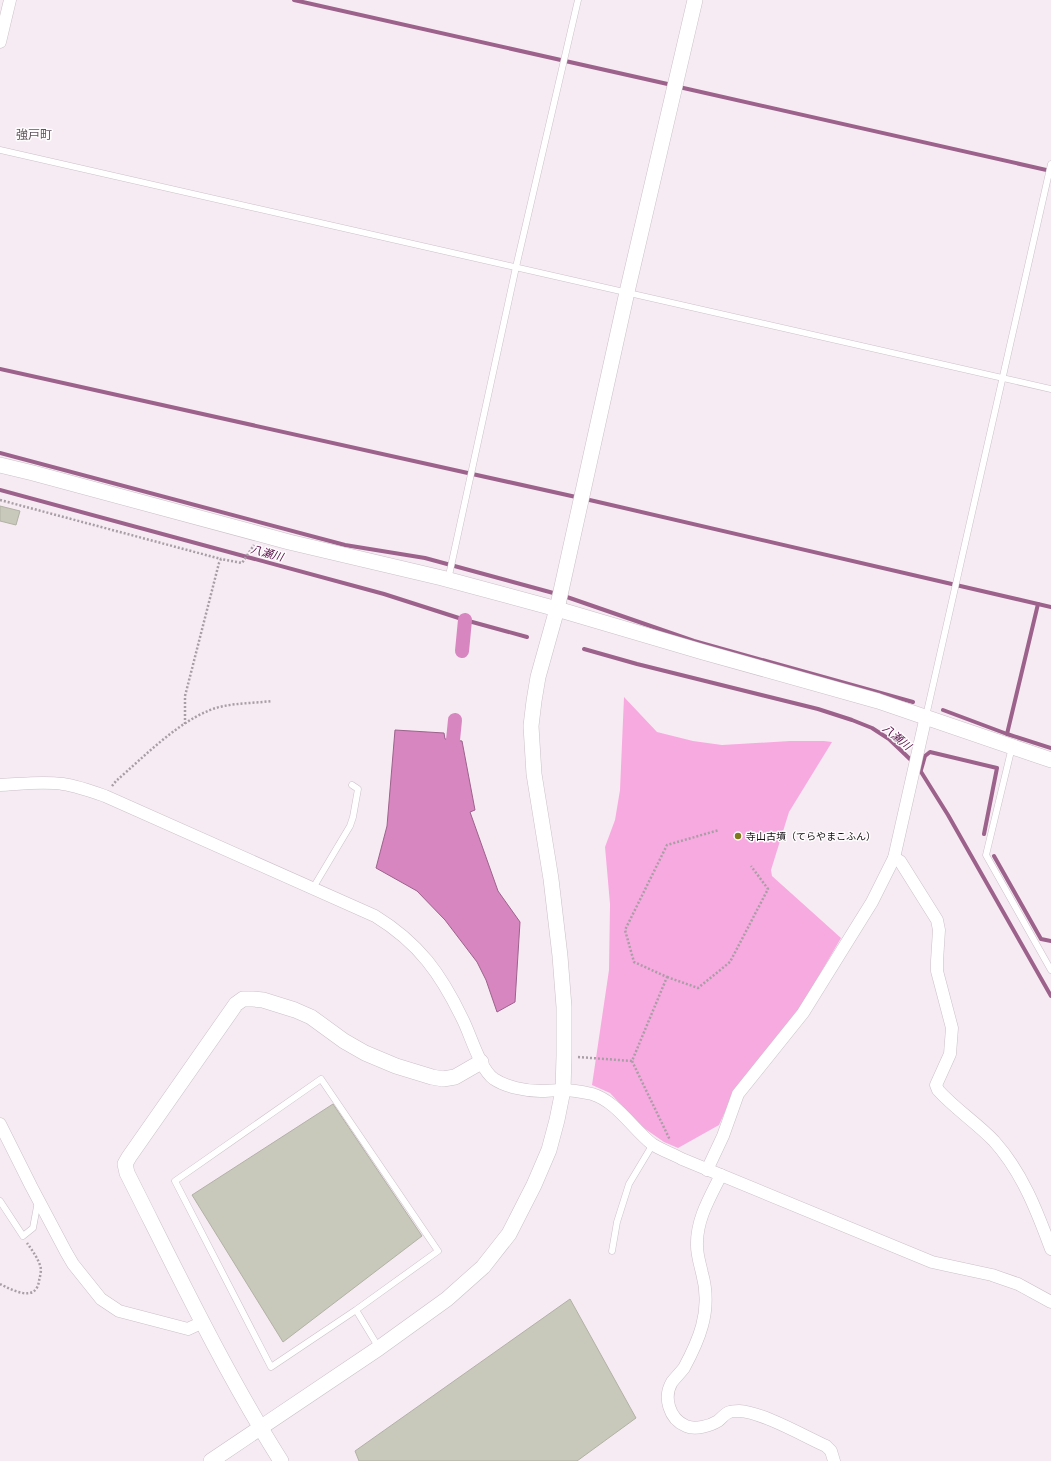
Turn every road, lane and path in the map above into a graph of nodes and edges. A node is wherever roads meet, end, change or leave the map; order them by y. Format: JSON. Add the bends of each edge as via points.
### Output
{"nodes":[{"id":1,"x":10,"y":0,"type":"edge"},
{"id":2,"x":578,"y":0,"type":"edge"},
{"id":3,"x":695,"y":0,"type":"edge"},
{"id":4,"x":0,"y":42,"type":"edge"},
{"id":5,"x":0,"y":150,"type":"edge"},
{"id":6,"x":1051,"y":164,"type":"edge"},
{"id":7,"x":516,"y":267,"type":"junction"},
{"id":8,"x":628,"y":292,"type":"junction"},
{"id":9,"x":1003,"y":378,"type":"junction"},
{"id":10,"x":1051,"y":389,"type":"edge"},
{"id":11,"x":0,"y":465,"type":"edge"},
{"id":12,"x":0,"y":500,"type":"edge"},
{"id":13,"x":255,"y":544,"type":"dead end"},
{"id":14,"x":220,"y":559,"type":"junction"},
{"id":15,"x":448,"y":580,"type":"junction"},
{"id":16,"x":557,"y":609,"type":"junction"},
{"id":17,"x":272,"y":701,"type":"dead end"},
{"id":18,"x":926,"y":716,"type":"junction"},
{"id":19,"x":185,"y":724,"type":"junction"},
{"id":20,"x":1012,"y":747,"type":"junction"},
{"id":21,"x":1051,"y":760,"type":"edge"},
{"id":22,"x":352,"y":784,"type":"dead end"},
{"id":23,"x":0,"y":785,"type":"edge"},
{"id":24,"x":105,"y":796,"type":"junction"},
{"id":25,"x":718,"y":830,"type":"dead end"},
{"id":26,"x":894,"y":858,"type":"junction"},
{"id":27,"x":751,"y":866,"type":"dead end"},
{"id":28,"x":313,"y":888,"type":"junction"},
{"id":29,"x":1051,"y":970,"type":"edge"},
{"id":30,"x":667,"y":977,"type":"junction"},
{"id":31,"x":577,"y":1057,"type":"dead end"},
{"id":32,"x":632,"y":1061,"type":"junction"},
{"id":33,"x":481,"y":1062,"type":"junction"},
{"id":34,"x":563,"y":1090,"type":"junction"},
{"id":35,"x":0,"y":1124,"type":"edge"},
{"id":36,"x":653,"y":1144,"type":"junction"},
{"id":37,"x":666,"y":1150,"type":"junction"},
{"id":38,"x":708,"y":1170,"type":"junction"},
{"id":39,"x":721,"y":1175,"type":"junction"},
{"id":40,"x":38,"y":1199,"type":"junction"},
{"id":41,"x":0,"y":1201,"type":"edge"},
{"id":42,"x":23,"y":1236,"type":"junction"},
{"id":43,"x":1051,"y":1249,"type":"edge"},
{"id":44,"x":612,"y":1250,"type":"dead end"},
{"id":45,"x":0,"y":1284,"type":"edge"},
{"id":46,"x":1051,"y":1302,"type":"edge"},
{"id":47,"x":356,"y":1310,"type":"junction"},
{"id":48,"x":203,"y":1322,"type":"junction"},
{"id":49,"x":379,"y":1348,"type":"junction"},
{"id":50,"x":260,"y":1428,"type":"junction"},
{"id":51,"x":211,"y":1461,"type":"edge"},
{"id":52,"x":281,"y":1461,"type":"edge"},
{"id":53,"x":834,"y":1461,"type":"edge"}],
"edges":[{"from":1,"to":4,"type":"street"},
{"from":2,"to":7,"type":"lane"},
{"from":3,"to":8,"type":"street"},
{"from":5,"to":7,"type":"lane"},
{"from":6,"to":9,"type":"lane"},
{"from":7,"to":8,"type":"lane"},
{"from":7,"to":15,"type":"lane"},
{"from":8,"to":9,"type":"lane"},
{"from":8,"to":16,"type":"street"},
{"from":9,"to":10,"type":"lane"},
{"from":9,"to":18,"type":"lane"},
{"from":11,"to":15,"type":"street","via":[[290,542]]},
{"from":12,"to":14,"type":"path"},
{"from":13,"to":14,"type":"path","via":[[242,564]]},
{"from":14,"to":19,"type":"path","via":[[185,696]]},
{"from":15,"to":16,"type":"street"},
{"from":16,"to":18,"type":"street"},
{"from":16,"to":34,"type":"street","via":[[538,677],[531,726],[534,774],[560,956],[564,1007]]},
{"from":17,"to":19,"type":"path","via":[[223,706],[207,711]]},
{"from":18,"to":20,"type":"street"},
{"from":18,"to":26,"type":"street"},
{"from":19,"to":24,"type":"path","via":[[116,781]]},
{"from":20,"to":21,"type":"street"},
{"from":20,"to":29,"type":"lane","via":[[986,855]]},
{"from":22,"to":28,"type":"lane","via":[[358,789],[350,826]]},
{"from":23,"to":24,"type":"street","via":[[63,784]]},
{"from":24,"to":28,"type":"street"},
{"from":25,"to":30,"type":"path","via":[[667,845],[625,930],[634,962]]},
{"from":26,"to":38,"type":"street","via":[[872,902],[803,1013],[738,1094]]},
{"from":26,"to":43,"type":"street","via":[[900,861],[937,920],[940,930],[938,971],[952,1028],[950,1054],[936,1085],[938,1090],[994,1141],[1006,1156],[1034,1204]]},
{"from":27,"to":30,"type":"path","via":[[768,889],[730,962],[698,988]]},
{"from":28,"to":33,"type":"street","via":[[375,916],[422,953],[443,982]]},
{"from":30,"to":32,"type":"path"},
{"from":31,"to":32,"type":"path"},
{"from":32,"to":37,"type":"path","via":[[671,1142]]},
{"from":33,"to":34,"type":"street","via":[[493,1078],[507,1085],[539,1092]]},
{"from":33,"to":48,"type":"street","via":[[455,1077],[432,1077],[365,1053],[311,1017],[295,1010],[263,1000],[243,999],[236,1004],[125,1164],[127,1173]]},
{"from":34,"to":36,"type":"street","via":[[601,1097]]},
{"from":34,"to":49,"type":"street","via":[[549,1150],[509,1234],[483,1267],[446,1299]]},
{"from":35,"to":40,"type":"street"},
{"from":36,"to":37,"type":"street"},
{"from":36,"to":44,"type":"lane","via":[[629,1184]]},
{"from":37,"to":38,"type":"street"},
{"from":38,"to":39,"type":"street"},
{"from":39,"to":46,"type":"street","via":[[932,1262],[992,1275],[1018,1284]]},
{"from":39,"to":53,"type":"street","via":[[698,1226],[697,1248],[707,1296],[706,1313],[695,1345],[668,1392],[671,1412],[675,1419],[686,1426],[695,1427],[718,1421],[729,1412],[740,1411],[757,1415],[826,1446],[831,1451]]},
{"from":40,"to":42,"type":"lane","via":[[34,1228]]},
{"from":40,"to":48,"type":"street","via":[[73,1264],[108,1305],[119,1311],[188,1329]]},
{"from":41,"to":42,"type":"lane"},
{"from":42,"to":45,"type":"path","via":[[41,1266],[39,1285],[33,1291],[19,1293]]},
{"from":47,"to":47,"type":"lane","via":[[438,1251],[321,1079],[174,1181],[271,1367]]},
{"from":47,"to":49,"type":"lane"},
{"from":48,"to":50,"type":"street"},
{"from":49,"to":50,"type":"street"},
{"from":50,"to":51,"type":"street"},
{"from":50,"to":52,"type":"street"}]}
